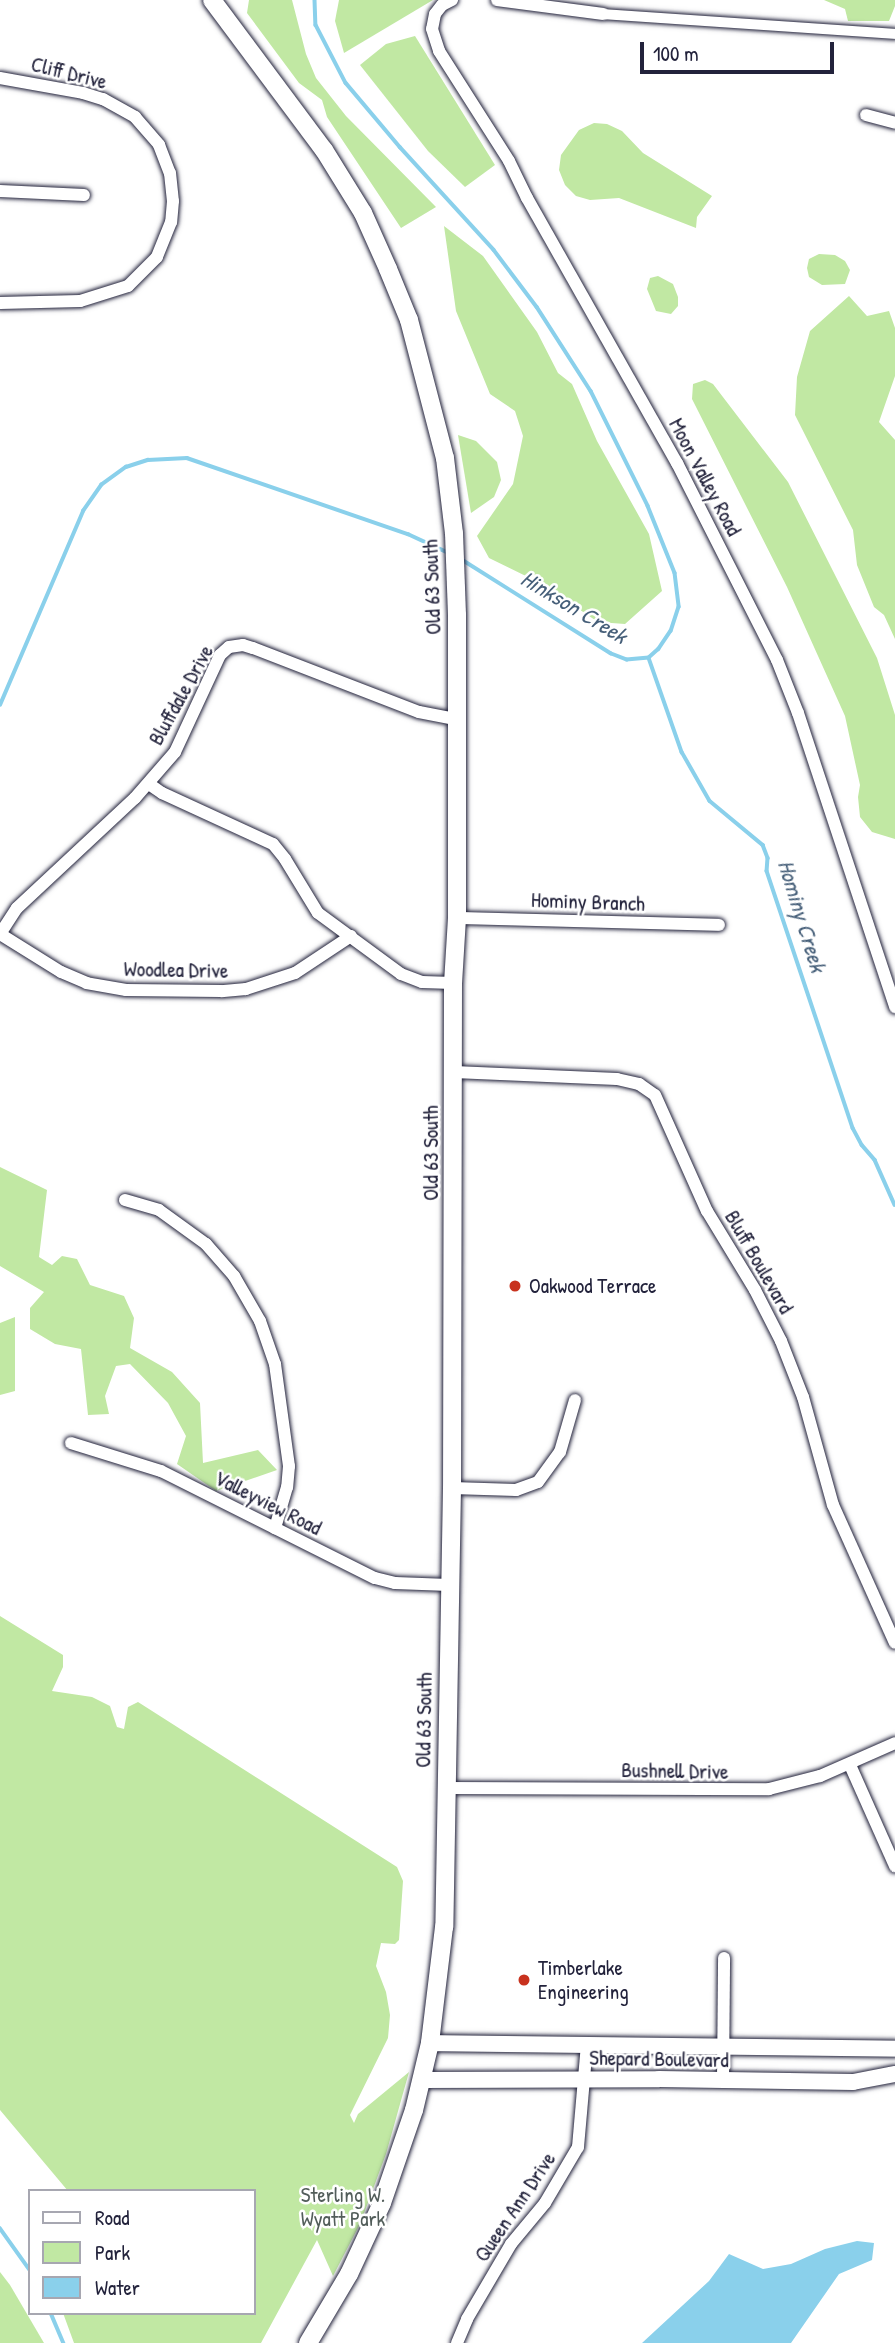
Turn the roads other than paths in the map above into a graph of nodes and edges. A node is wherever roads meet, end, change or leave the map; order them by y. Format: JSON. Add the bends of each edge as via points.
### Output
{"nodes":[{"id":1,"x":212,"y":0,"type":"edge"},
{"id":2,"x":452,"y":0,"type":"edge"},
{"id":3,"x":497,"y":0,"type":"edge"},
{"id":4,"x":603,"y":14,"type":"joint"},
{"id":5,"x":895,"y":34,"type":"edge"},
{"id":6,"x":0,"y":78,"type":"edge"},
{"id":7,"x":866,"y":115,"type":"dead end"},
{"id":8,"x":895,"y":123,"type":"edge"},
{"id":9,"x":0,"y":191,"type":"edge"},
{"id":10,"x":84,"y":195,"type":"dead end"},
{"id":11,"x":0,"y":303,"type":"edge"},
{"id":12,"x":456,"y":719,"type":"junction"},
{"id":13,"x":149,"y":784,"type":"junction"},
{"id":14,"x":457,"y":918,"type":"junction"},
{"id":15,"x":719,"y":925,"type":"dead end"},
{"id":16,"x":0,"y":934,"type":"edge"},
{"id":17,"x":351,"y":936,"type":"junction"},
{"id":18,"x":453,"y":983,"type":"junction"},
{"id":19,"x":895,"y":1007,"type":"edge"},
{"id":20,"x":454,"y":1072,"type":"junction"},
{"id":21,"x":125,"y":1200,"type":"dead end"},
{"id":22,"x":575,"y":1400,"type":"dead end"},
{"id":23,"x":71,"y":1443,"type":"dead end"},
{"id":24,"x":452,"y":1488,"type":"junction"},
{"id":25,"x":275,"y":1528,"type":"junction"},
{"id":26,"x":449,"y":1585,"type":"junction"},
{"id":27,"x":895,"y":1643,"type":"edge"},
{"id":28,"x":895,"y":1744,"type":"edge"},
{"id":29,"x":850,"y":1765,"type":"junction"},
{"id":30,"x":446,"y":1788,"type":"junction"},
{"id":31,"x":895,"y":1866,"type":"edge"},
{"id":32,"x":724,"y":1958,"type":"dead end"},
{"id":33,"x":430,"y":2043,"type":"junction"},
{"id":34,"x":587,"y":2044,"type":"junction"},
{"id":35,"x":724,"y":2046,"type":"junction"},
{"id":36,"x":895,"y":2049,"type":"edge"},
{"id":37,"x":895,"y":2074,"type":"edge"},
{"id":38,"x":586,"y":2079,"type":"junction"},
{"id":39,"x":421,"y":2080,"type":"junction"},
{"id":40,"x":723,"y":2081,"type":"junction"},
{"id":41,"x":308,"y":2343,"type":"edge"},
{"id":42,"x":457,"y":2343,"type":"edge"}],
"edges":[{"from":1,"to":12,"type":"main road","name":"Old 63 South","via":[[324,150],[363,213],[409,320],[445,458],[450,496],[457,615]]},
{"from":2,"to":19,"type":"street","name":"Moon Valley Road","via":[[435,14],[432,29],[439,51],[509,161],[677,463],[777,660]]},
{"from":3,"to":4,"type":"street"},
{"from":4,"to":5,"type":"street"},
{"from":6,"to":11,"type":"street","name":"Cliff Drive","via":[[93,96],[135,117],[159,145],[170,173],[173,201],[171,222],[157,257],[128,286],[80,301]]},
{"from":7,"to":8,"type":"street"},
{"from":9,"to":10,"type":"street"},
{"from":12,"to":13,"type":"street","name":"Bluffdale Drive","via":[[432,717],[234,645],[220,655],[182,740]]},
{"from":12,"to":14,"type":"main road","name":"Old 63 South"},
{"from":13,"to":16,"type":"street","name":"Bluffdale Drive","via":[[39,885]]},
{"from":13,"to":17,"type":"street","via":[[273,845],[318,913]]},
{"from":14,"to":15,"type":"street","name":"Hominy Branch"},
{"from":14,"to":18,"type":"main road","name":"Old 63 South"},
{"from":16,"to":17,"type":"street","name":"Woodlea Drive","via":[[61,972],[94,985],[221,991],[246,989],[295,973]]},
{"from":17,"to":18,"type":"street","via":[[412,979]]},
{"from":18,"to":20,"type":"main road","name":"Old 63 South"},
{"from":20,"to":24,"type":"main road","name":"Old 63 South"},
{"from":20,"to":27,"type":"street","name":"Bluff Boulevard","via":[[617,1079],[639,1084],[655,1096],[707,1211],[781,1340],[803,1397],[833,1505]]},
{"from":21,"to":25,"type":"street","via":[[159,1210],[206,1244],[234,1276],[260,1321],[273,1355],[288,1458],[287,1487]]},
{"from":22,"to":24,"type":"street","via":[[560,1452],[538,1482],[516,1490]]},
{"from":23,"to":25,"type":"street","name":"Valleyview Road","via":[[161,1471]]},
{"from":24,"to":26,"type":"main road","name":"Old 63 South"},
{"from":25,"to":26,"type":"street","name":"Valleyview Road","via":[[374,1578]]},
{"from":26,"to":30,"type":"main road","name":"Old 63 South"},
{"from":28,"to":29,"type":"street","name":"Bushnell Drive"},
{"from":29,"to":30,"type":"street","name":"Bushnell Drive","via":[[794,1784],[744,1791]]},
{"from":29,"to":31,"type":"street"},
{"from":30,"to":33,"type":"main road","name":"Old 63 South","via":[[444,1927]]},
{"from":32,"to":35,"type":"street"},
{"from":33,"to":34,"type":"street","name":"Shepard Boulevard"},
{"from":33,"to":39,"type":"main road","name":"Old 63 South"},
{"from":34,"to":35,"type":"street","name":"Shepard Boulevard"},
{"from":34,"to":38,"type":"street","name":"Queen Ann Drive"},
{"from":35,"to":36,"type":"street","name":"Shepard Boulevard"},
{"from":35,"to":40,"type":"street"},
{"from":37,"to":40,"type":"street","name":"Shepard Boulevard","via":[[853,2082]]},
{"from":38,"to":39,"type":"street","name":"Shepard Boulevard"},
{"from":38,"to":40,"type":"street","name":"Shepard Boulevard"},
{"from":38,"to":42,"type":"street","name":"Queen Ann Drive","via":[[578,2147],[545,2203],[510,2244]]},
{"from":39,"to":41,"type":"main road","name":"Old 63 South","via":[[382,2203],[349,2274]]}]}
